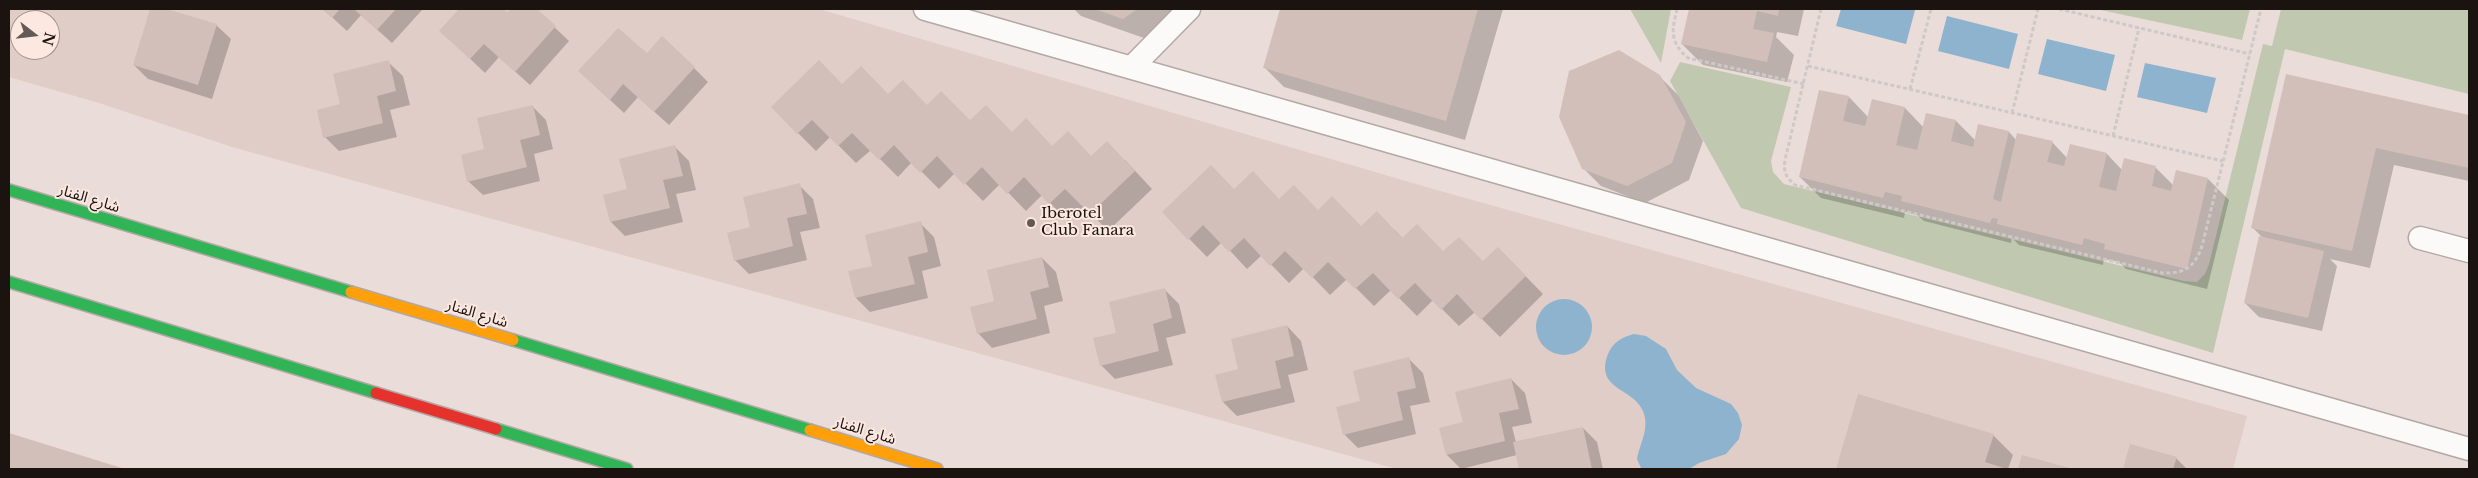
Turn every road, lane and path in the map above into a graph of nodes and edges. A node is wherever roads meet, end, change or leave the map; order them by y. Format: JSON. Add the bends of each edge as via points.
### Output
{"nodes":[{"id":1,"x":1677,"y":9,"type":"edge"},
{"id":2,"x":1821,"y":9,"type":"edge"},
{"id":3,"x":1931,"y":9,"type":"edge"},
{"id":4,"x":2038,"y":9,"type":"edge"},
{"id":5,"x":2059,"y":9,"type":"edge"},
{"id":6,"x":2261,"y":9,"type":"edge"},
{"id":7,"x":931,"y":10,"type":"edge"},
{"id":8,"x":1186,"y":10,"type":"edge"},
{"id":9,"x":2139,"y":28,"type":"junction"},
{"id":10,"x":2250,"y":54,"type":"junction"},
{"id":11,"x":1808,"y":66,"type":"junction"},
{"id":12,"x":1132,"y":67,"type":"junction"},
{"id":13,"x":1804,"y":84,"type":"junction"},
{"id":14,"x":1910,"y":90,"type":"junction"},
{"id":15,"x":2012,"y":113,"type":"junction"},
{"id":16,"x":2113,"y":136,"type":"junction"},
{"id":17,"x":2223,"y":161,"type":"junction"},
{"id":18,"x":9,"y":190,"type":"edge"},
{"id":19,"x":2420,"y":238,"type":"dead end"},
{"id":20,"x":2469,"y":252,"type":"edge"},
{"id":21,"x":9,"y":282,"type":"edge"},
{"id":22,"x":2469,"y":449,"type":"edge"},
{"id":23,"x":627,"y":469,"type":"edge"},
{"id":24,"x":937,"y":469,"type":"edge"}],
"edges":[{"from":1,"to":13,"type":"path","via":[[1673,37],[1678,49],[1688,58]]},
{"from":2,"to":11,"type":"path"},
{"from":3,"to":14,"type":"path"},
{"from":4,"to":15,"type":"path"},
{"from":5,"to":9,"type":"path"},
{"from":6,"to":10,"type":"path"},
{"from":7,"to":12,"type":"lane"},
{"from":8,"to":12,"type":"lane"},
{"from":9,"to":10,"type":"path"},
{"from":9,"to":16,"type":"path"},
{"from":10,"to":17,"type":"path"},
{"from":11,"to":13,"type":"path"},
{"from":11,"to":14,"type":"path"},
{"from":12,"to":22,"type":"lane"},
{"from":13,"to":17,"type":"path","via":[[1784,169],[1787,178],[1795,185],[2162,273],[2176,274],[2189,269],[2198,259]]},
{"from":14,"to":15,"type":"path"},
{"from":15,"to":16,"type":"path"},
{"from":16,"to":17,"type":"path"},
{"from":18,"to":24,"type":"main road","name":"شارع الفنار"},
{"from":19,"to":20,"type":"lane"},
{"from":21,"to":23,"type":"main road"}]}
